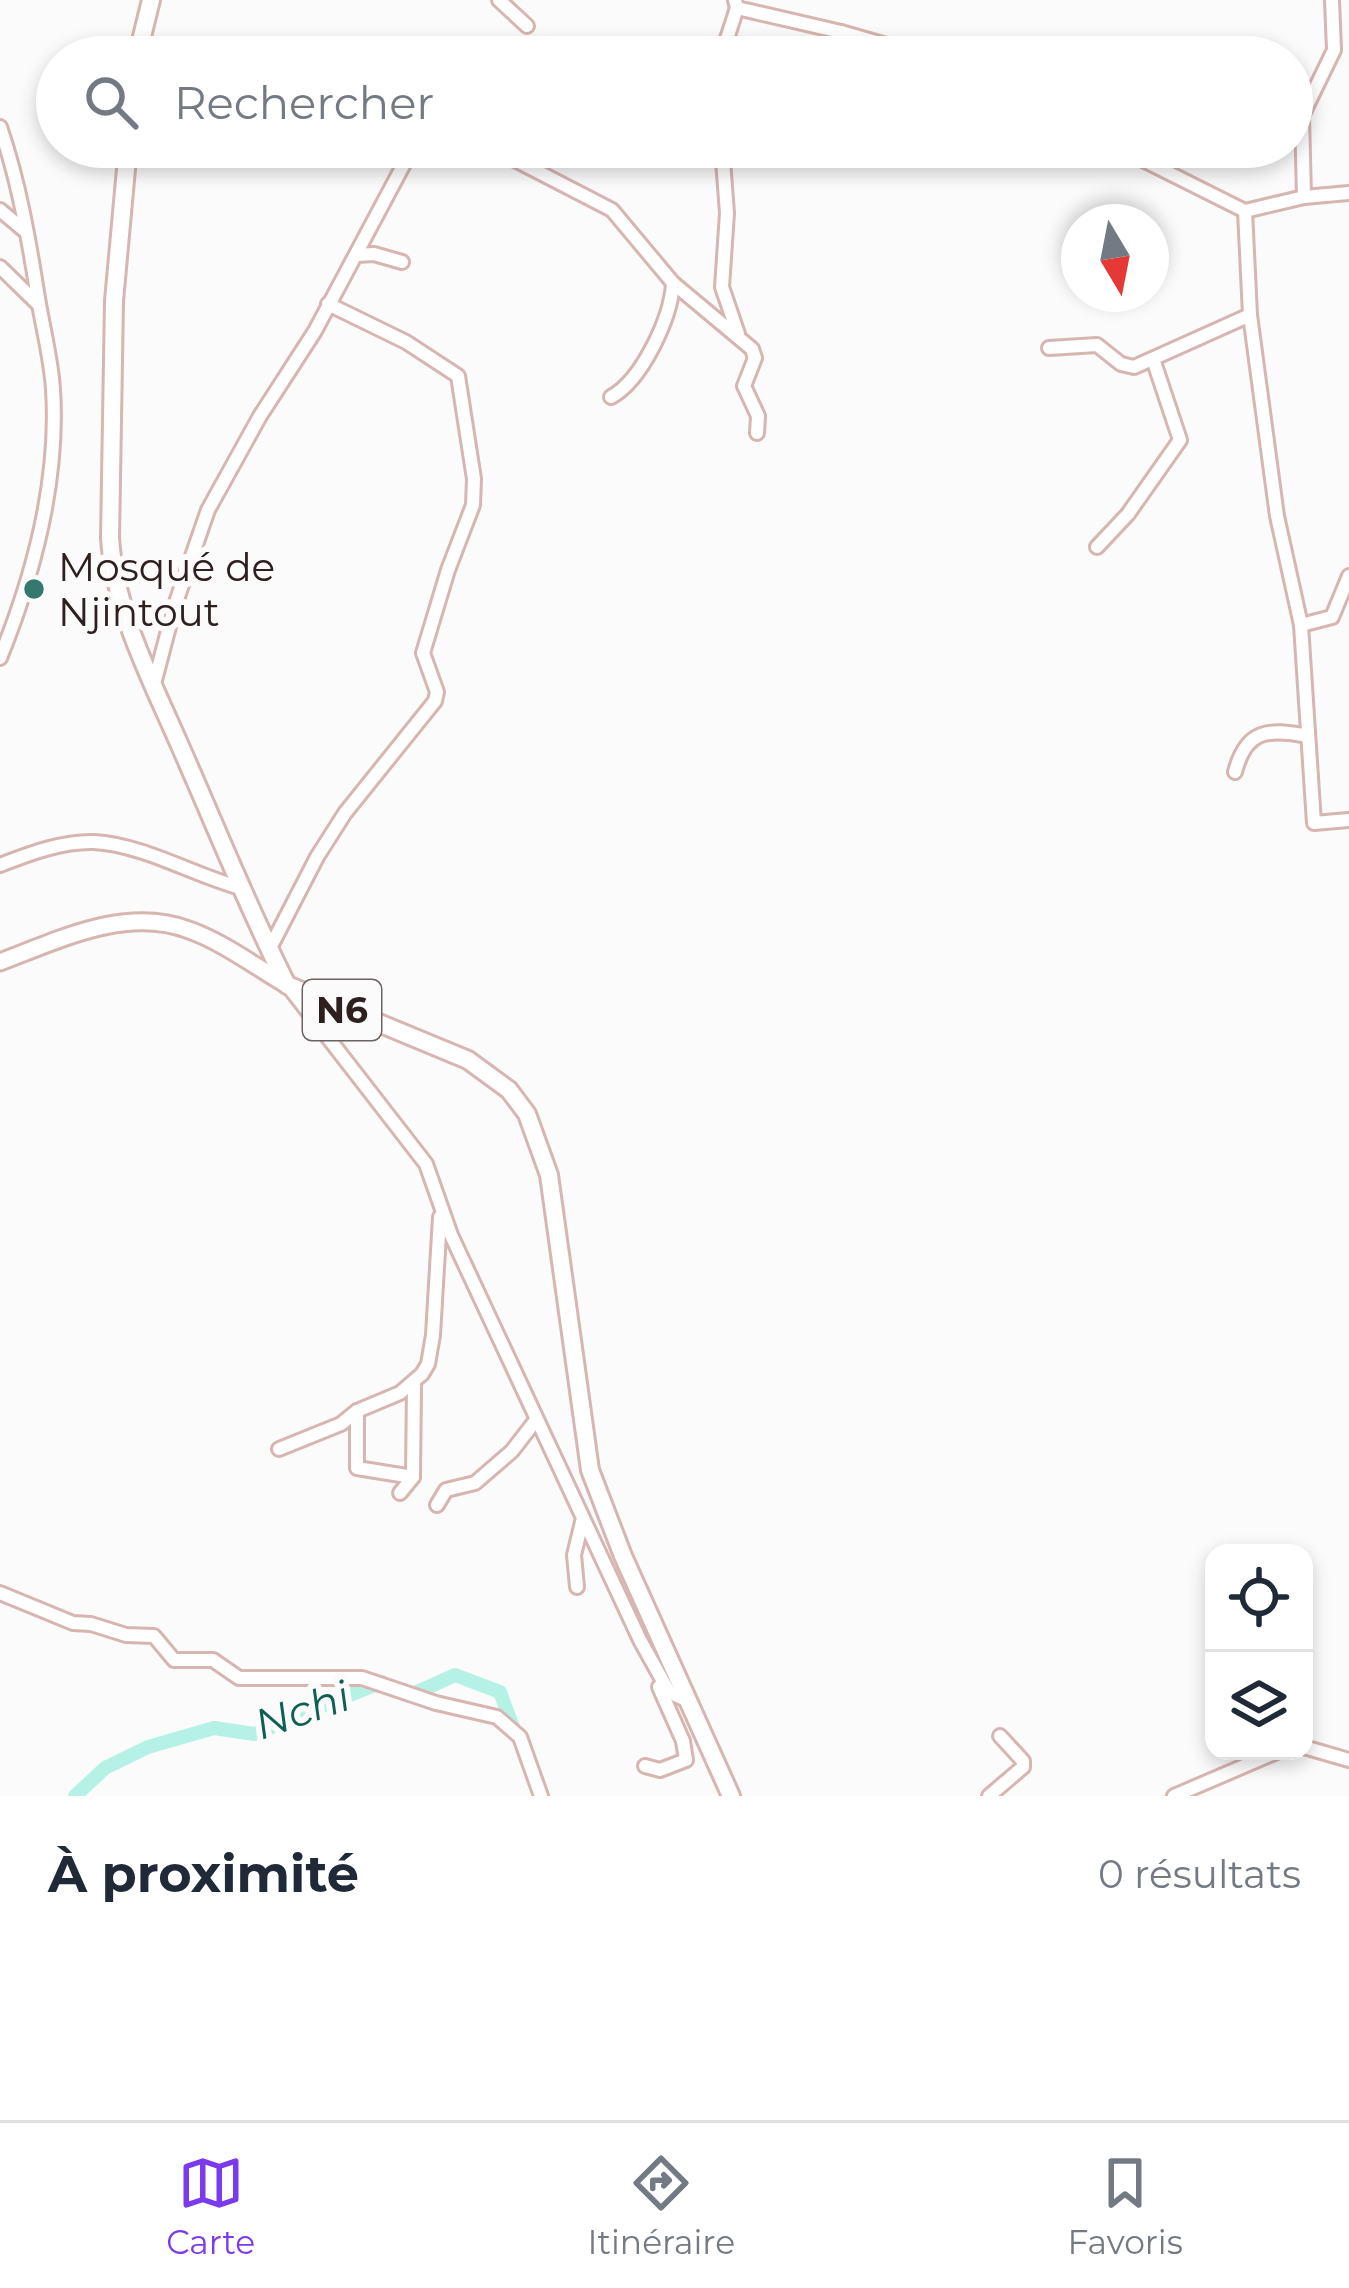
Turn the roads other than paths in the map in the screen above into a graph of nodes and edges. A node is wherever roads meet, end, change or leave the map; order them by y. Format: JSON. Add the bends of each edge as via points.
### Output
{"nodes":[{"id":1,"x":151,"y":0,"type":"edge"},
{"id":2,"x":500,"y":0,"type":"edge"},
{"id":3,"x":1332,"y":0,"type":"edge"},
{"id":4,"x":736,"y":4,"type":"edge"},
{"id":5,"x":526,"y":26,"type":"dead end"},
{"id":6,"x":841,"y":32,"type":"junction"},
{"id":7,"x":141,"y":36,"type":"edge"},
{"id":8,"x":727,"y":36,"type":"edge"},
{"id":9,"x":840,"y":36,"type":"edge"},
{"id":10,"x":855,"y":36,"type":"edge"},
{"id":11,"x":1313,"y":93,"type":"edge"},
{"id":12,"x":0,"y":128,"type":"edge"},
{"id":13,"x":126,"y":168,"type":"edge"},
{"id":14,"x":402,"y":168,"type":"edge"},
{"id":15,"x":531,"y":168,"type":"edge"},
{"id":16,"x":724,"y":168,"type":"edge"},
{"id":17,"x":1159,"y":168,"type":"edge"},
{"id":18,"x":1303,"y":168,"type":"edge"},
{"id":19,"x":1349,"y":193,"type":"edge"},
{"id":20,"x":1304,"y":197,"type":"junction"},
{"id":21,"x":0,"y":211,"type":"edge"},
{"id":22,"x":1245,"y":211,"type":"junction"},
{"id":23,"x":26,"y":232,"type":"junction"},
{"id":24,"x":357,"y":255,"type":"junction"},
{"id":25,"x":402,"y":262,"type":"dead end"},
{"id":26,"x":0,"y":267,"type":"edge"},
{"id":27,"x":673,"y":283,"type":"junction"},
{"id":28,"x":328,"y":304,"type":"junction"},
{"id":29,"x":39,"y":305,"type":"junction"},
{"id":30,"x":1250,"y":315,"type":"junction"},
{"id":31,"x":742,"y":342,"type":"junction"},
{"id":32,"x":1048,"y":349,"type":"dead end"},
{"id":33,"x":1153,"y":359,"type":"junction"},
{"id":34,"x":610,"y":398,"type":"dead end"},
{"id":35,"x":757,"y":433,"type":"dead end"},
{"id":36,"x":1097,"y":547,"type":"dead end"},
{"id":37,"x":1349,"y":576,"type":"edge"},
{"id":38,"x":1301,"y":625,"type":"junction"},
{"id":39,"x":0,"y":658,"type":"edge"},
{"id":40,"x":154,"y":684,"type":"junction"},
{"id":41,"x":1308,"y":736,"type":"junction"},
{"id":42,"x":1235,"y":772,"type":"dead end"},
{"id":43,"x":1349,"y":820,"type":"edge"},
{"id":44,"x":0,"y":865,"type":"edge"},
{"id":45,"x":241,"y":888,"type":"junction"},
{"id":46,"x":269,"y":950,"type":"junction"},
{"id":47,"x":0,"y":962,"type":"edge"},
{"id":48,"x":287,"y":985,"type":"junction"},
{"id":49,"x":441,"y":1210,"type":"junction"},
{"id":50,"x":414,"y":1385,"type":"junction"},
{"id":51,"x":357,"y":1411,"type":"junction"},
{"id":52,"x":536,"y":1420,"type":"junction"},
{"id":53,"x":279,"y":1449,"type":"dead end"},
{"id":54,"x":413,"y":1477,"type":"junction"},
{"id":55,"x":400,"y":1493,"type":"dead end"},
{"id":56,"x":437,"y":1505,"type":"dead end"},
{"id":57,"x":582,"y":1522,"type":"junction"},
{"id":58,"x":578,"y":1587,"type":"dead end"},
{"id":59,"x":0,"y":1593,"type":"edge"},
{"id":60,"x":654,"y":1668,"type":"junction"},
{"id":61,"x":686,"y":1700,"type":"junction"},
{"id":62,"x":1000,"y":1736,"type":"dead end"},
{"id":63,"x":1313,"y":1750,"type":"edge"},
{"id":64,"x":1258,"y":1760,"type":"edge"},
{"id":65,"x":1349,"y":1760,"type":"edge"},
{"id":66,"x":645,"y":1766,"type":"dead end"},
{"id":67,"x":541,"y":1796,"type":"edge"},
{"id":68,"x":731,"y":1796,"type":"edge"},
{"id":69,"x":989,"y":1796,"type":"edge"},
{"id":70,"x":1174,"y":1796,"type":"edge"}],
"edges":[{"from":1,"to":7,"type":"highway"},
{"from":2,"to":5,"type":"street"},
{"from":3,"to":11,"type":"street","via":[[1334,50]]},
{"from":4,"to":6,"type":"street"},
{"from":4,"to":8,"type":"street"},
{"from":6,"to":9,"type":"street"},
{"from":6,"to":10,"type":"street"},
{"from":12,"to":23,"type":"street"},
{"from":13,"to":40,"type":"highway","number":"N6","via":[[114,301],[110,538],[118,592]]},
{"from":14,"to":24,"type":"street"},
{"from":15,"to":27,"type":"street","via":[[612,210]]},
{"from":16,"to":31,"type":"street","via":[[722,287]]},
{"from":17,"to":22,"type":"street"},
{"from":18,"to":20,"type":"street"},
{"from":19,"to":20,"type":"street"},
{"from":20,"to":22,"type":"street"},
{"from":21,"to":23,"type":"street"},
{"from":22,"to":30,"type":"street"},
{"from":23,"to":29,"type":"street"},
{"from":24,"to":25,"type":"street"},
{"from":24,"to":28,"type":"street"},
{"from":26,"to":29,"type":"street"},
{"from":27,"to":31,"type":"street"},
{"from":27,"to":34,"type":"street","via":[[662,329]]},
{"from":28,"to":40,"type":"street","via":[[208,510]]},
{"from":28,"to":46,"type":"street","via":[[458,376],[473,505],[423,653],[435,701],[345,813]]},
{"from":29,"to":39,"type":"street","via":[[52,371],[52,451],[34,562]]},
{"from":30,"to":33,"type":"street"},
{"from":30,"to":38,"type":"street"},
{"from":31,"to":35,"type":"street","via":[[756,353],[744,386]]},
{"from":32,"to":33,"type":"street","via":[[1097,345],[1128,368]]},
{"from":33,"to":36,"type":"street","via":[[1180,440]]},
{"from":37,"to":38,"type":"street","via":[[1332,617]]},
{"from":38,"to":41,"type":"street"},
{"from":40,"to":45,"type":"highway","number":"N6"},
{"from":41,"to":42,"type":"street","via":[[1275,732],[1249,741]]},
{"from":41,"to":43,"type":"street","via":[[1315,823]]},
{"from":44,"to":45,"type":"street","via":[[92,842]]},
{"from":45,"to":46,"type":"highway","number":"N6"},
{"from":46,"to":48,"type":"highway","number":"N6"},
{"from":47,"to":48,"type":"main road","via":[[97,927],[160,923],[204,937]]},
{"from":48,"to":49,"type":"street","via":[[419,1154]]},
{"from":48,"to":61,"type":"highway","number":"N6","via":[[468,1060],[527,1114],[549,1175],[590,1470]]},
{"from":49,"to":50,"type":"street","via":[[430,1352]]},
{"from":49,"to":52,"type":"street"},
{"from":50,"to":51,"type":"street"},
{"from":50,"to":54,"type":"street"},
{"from":51,"to":53,"type":"street"},
{"from":51,"to":54,"type":"street","via":[[357,1468]]},
{"from":52,"to":56,"type":"street","via":[[491,1471],[446,1490]]},
{"from":52,"to":57,"type":"street"},
{"from":54,"to":55,"type":"street"},
{"from":57,"to":58,"type":"street"},
{"from":57,"to":60,"type":"street"},
{"from":59,"to":67,"type":"street","via":[[75,1623],[154,1636],[174,1660],[213,1660],[239,1678],[362,1678],[496,1717],[520,1737]]},
{"from":60,"to":61,"type":"street","via":[[668,1692]]},
{"from":60,"to":66,"type":"street","via":[[686,1760]]},
{"from":61,"to":68,"type":"highway","number":"N6"},
{"from":62,"to":69,"type":"street","via":[[1023,1767]]},
{"from":63,"to":65,"type":"street"},
{"from":64,"to":70,"type":"street"}]}
